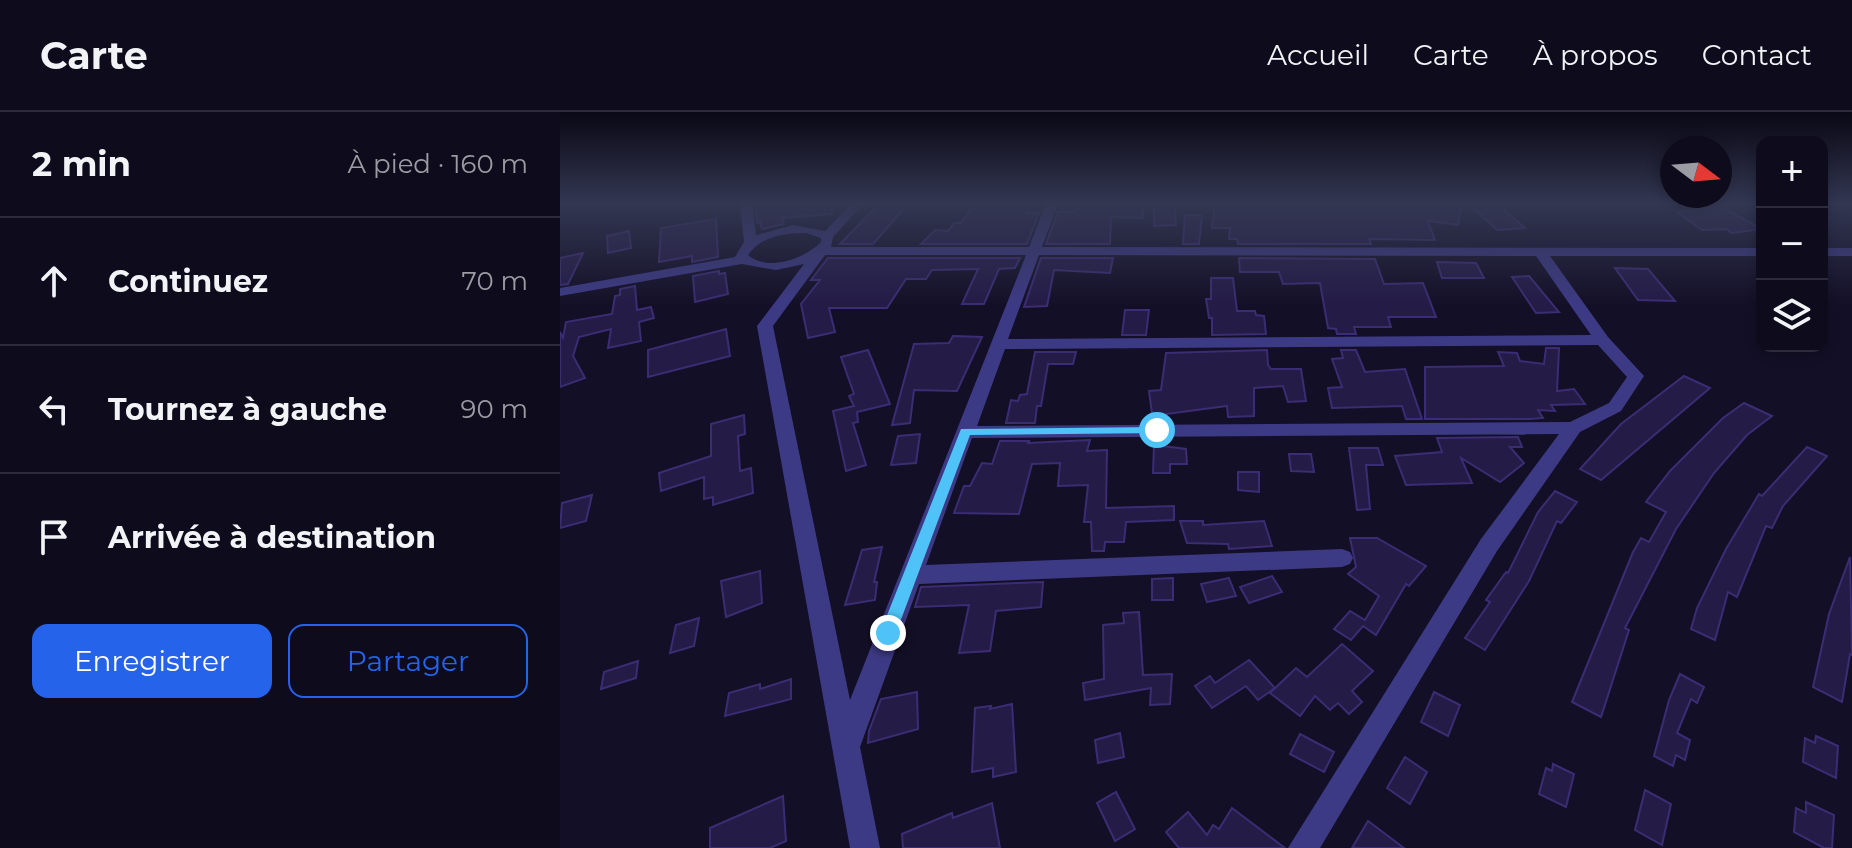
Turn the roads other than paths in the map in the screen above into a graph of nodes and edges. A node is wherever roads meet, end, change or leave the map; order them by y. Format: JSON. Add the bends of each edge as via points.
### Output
{"nodes":[{"id":1,"x":750,"y":237,"type":"edge"},
{"id":2,"x":764,"y":237,"type":"edge"},
{"id":3,"x":813,"y":237,"type":"edge"},
{"id":4,"x":830,"y":237,"type":"edge"},
{"id":5,"x":1037,"y":237,"type":"edge"},
{"id":6,"x":751,"y":243,"type":"junction"},
{"id":7,"x":824,"y":244,"type":"junction"},
{"id":8,"x":1032,"y":250,"type":"junction"},
{"id":9,"x":1539,"y":250,"type":"junction"},
{"id":10,"x":1756,"y":252,"type":"edge"},
{"id":11,"x":1828,"y":252,"type":"edge"},
{"id":12,"x":1852,"y":252,"type":"edge"},
{"id":13,"x":743,"y":260,"type":"junction"},
{"id":14,"x":560,"y":292,"type":"edge"},
{"id":15,"x":1602,"y":340,"type":"junction"},
{"id":16,"x":998,"y":344,"type":"junction"},
{"id":17,"x":1573,"y":428,"type":"junction"},
{"id":18,"x":965,"y":432,"type":"junction"},
{"id":19,"x":1342,"y":558,"type":"dead end"},
{"id":20,"x":910,"y":575,"type":"junction"},
{"id":21,"x":844,"y":750,"type":"junction"},
{"id":22,"x":865,"y":848,"type":"edge"},
{"id":23,"x":1303,"y":848,"type":"edge"}],
"edges":[{"from":1,"to":6,"type":"street"},
{"from":2,"to":6,"type":"street"},
{"from":3,"to":7,"type":"street"},
{"from":4,"to":7,"type":"street"},
{"from":5,"to":8,"type":"street"},
{"from":6,"to":13,"type":"street"},
{"from":7,"to":8,"type":"street"},
{"from":7,"to":13,"type":"street","via":[[786,265],[759,266]]},
{"from":7,"to":21,"type":"street","via":[[765,326]]},
{"from":8,"to":9,"type":"street"},
{"from":8,"to":16,"type":"street"},
{"from":9,"to":10,"type":"street"},
{"from":9,"to":15,"type":"street"},
{"from":11,"to":12,"type":"street"},
{"from":13,"to":14,"type":"street"},
{"from":15,"to":16,"type":"street"},
{"from":15,"to":17,"type":"street","via":[[1636,376],[1615,407]]},
{"from":16,"to":18,"type":"street"},
{"from":17,"to":18,"type":"street"},
{"from":17,"to":23,"type":"street","via":[[1489,545]]},
{"from":18,"to":20,"type":"street"},
{"from":19,"to":20,"type":"street"},
{"from":20,"to":21,"type":"street"},
{"from":21,"to":22,"type":"street"}]}
